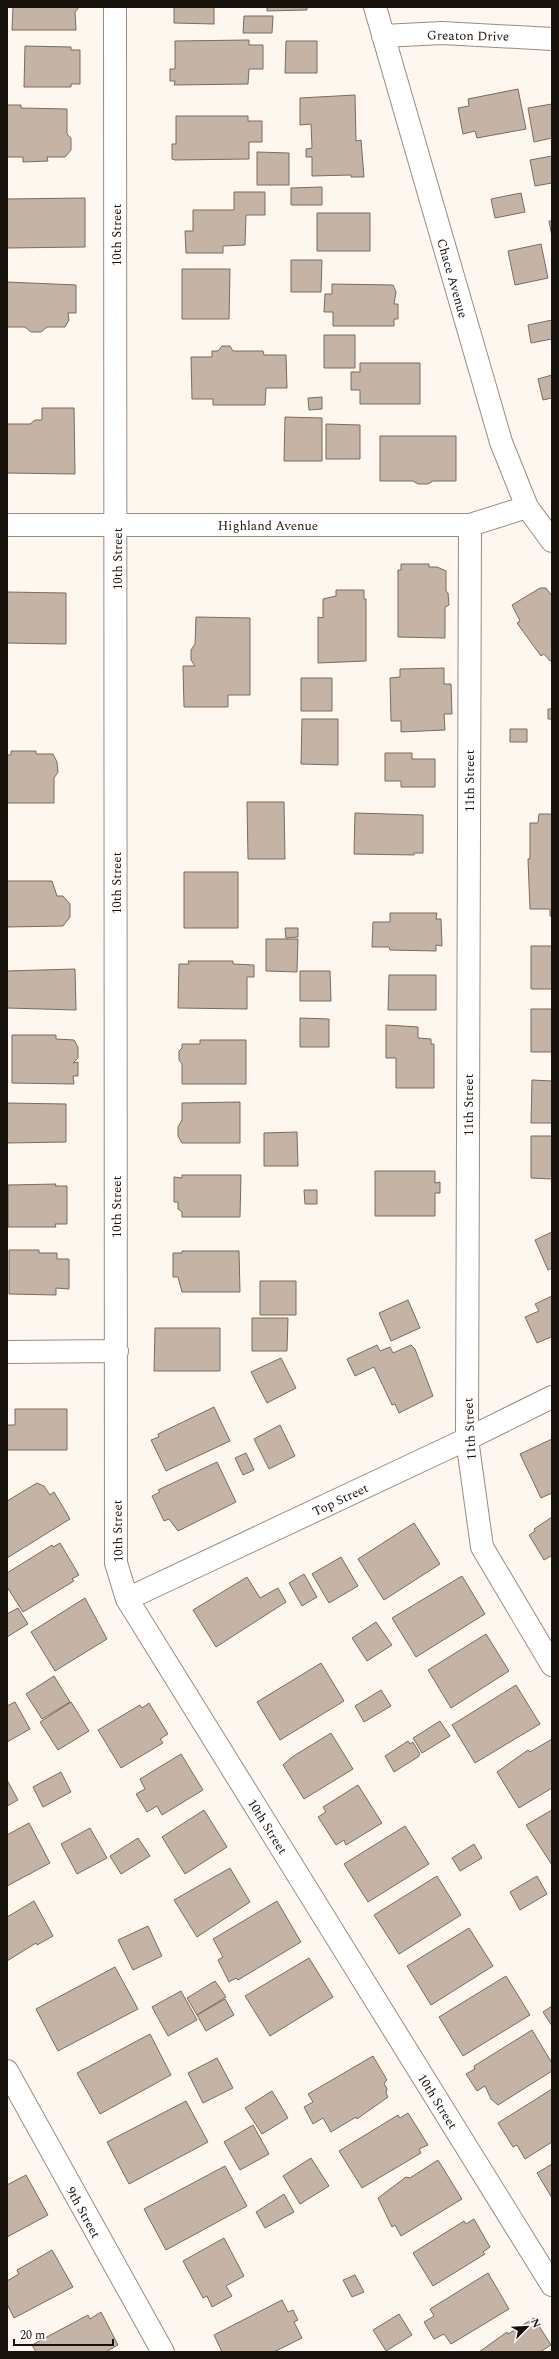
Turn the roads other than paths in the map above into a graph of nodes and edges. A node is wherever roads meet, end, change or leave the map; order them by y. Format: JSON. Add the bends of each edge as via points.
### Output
{"nodes":[{"id":1,"x":115,"y":7,"type":"edge"},
{"id":2,"x":375,"y":7,"type":"edge"},
{"id":3,"x":383,"y":36,"type":"junction"},
{"id":4,"x":552,"y":39,"type":"edge"},
{"id":5,"x":527,"y":507,"type":"junction"},
{"id":6,"x":7,"y":525,"type":"edge"},
{"id":7,"x":116,"y":525,"type":"junction"},
{"id":8,"x":470,"y":525,"type":"junction"},
{"id":9,"x":552,"y":541,"type":"edge"},
{"id":10,"x":117,"y":1351,"type":"junction"},
{"id":11,"x":7,"y":1352,"type":"edge"},
{"id":12,"x":552,"y":1397,"type":"edge"},
{"id":13,"x":467,"y":1439,"type":"junction"},
{"id":14,"x":127,"y":1599,"type":"junction"},
{"id":15,"x":552,"y":1665,"type":"edge"},
{"id":16,"x":7,"y":2071,"type":"edge"},
{"id":17,"x":552,"y":2285,"type":"edge"},
{"id":18,"x":163,"y":2352,"type":"edge"}],
"edges":[{"from":1,"to":7,"type":"street","name":"10th Street"},
{"from":2,"to":3,"type":"street","name":"Chace Avenue"},
{"from":3,"to":4,"type":"street","name":"Greaton Drive","via":[[442,33]]},
{"from":3,"to":5,"type":"street","name":"Chace Avenue","via":[[501,442]]},
{"from":5,"to":8,"type":"street","name":"Highland Avenue"},
{"from":5,"to":9,"type":"street","name":"Chace Avenue"},
{"from":6,"to":7,"type":"street","name":"Highland Avenue"},
{"from":7,"to":8,"type":"street","name":"Highland Avenue"},
{"from":7,"to":10,"type":"street","name":"10th Street"},
{"from":8,"to":13,"type":"street","name":"11th Street"},
{"from":10,"to":11,"type":"street"},
{"from":10,"to":14,"type":"street","name":"10th Street","via":[[116,1563]]},
{"from":12,"to":13,"type":"street","name":"Top Street"},
{"from":13,"to":14,"type":"street","name":"Top Street"},
{"from":13,"to":15,"type":"street","name":"11th Street","via":[[482,1547]]},
{"from":14,"to":17,"type":"street","name":"10th Street"},
{"from":16,"to":18,"type":"street","name":"9th Street"}]}
